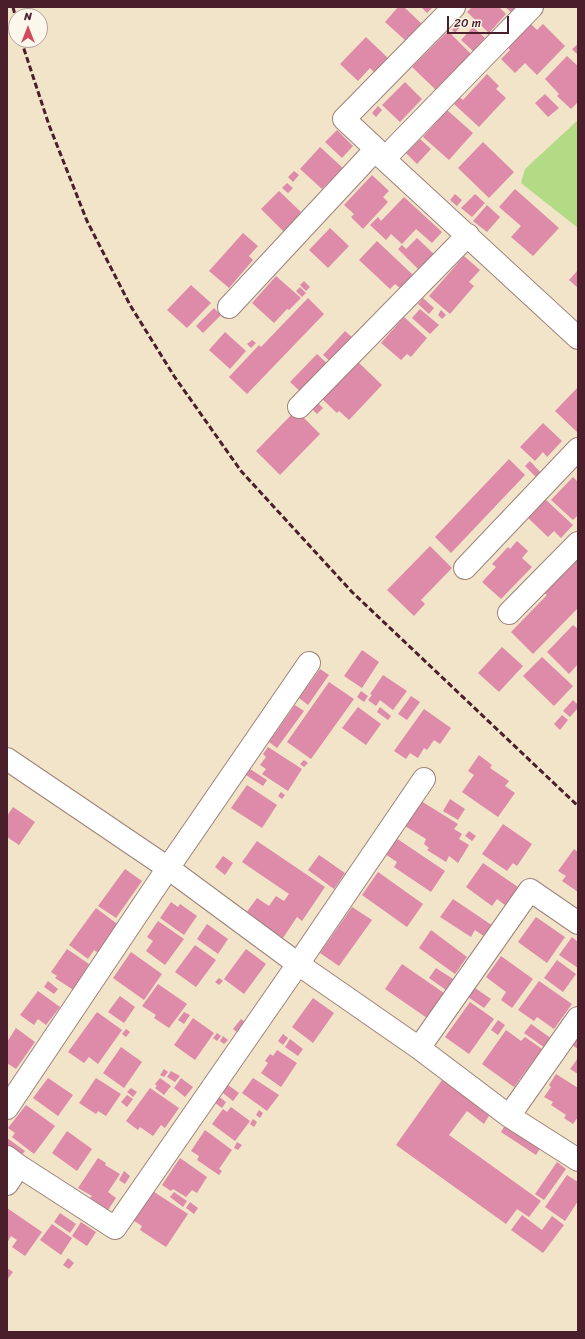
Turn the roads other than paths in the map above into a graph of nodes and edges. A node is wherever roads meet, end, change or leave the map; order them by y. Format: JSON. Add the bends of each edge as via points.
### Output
{"nodes":[{"id":1,"x":454,"y":7,"type":"edge"},
{"id":2,"x":532,"y":7,"type":"edge"},
{"id":3,"x":380,"y":154,"type":"junction"},
{"id":4,"x":468,"y":235,"type":"junction"},
{"id":5,"x":229,"y":307,"type":"dead end"},
{"id":6,"x":578,"y":338,"type":"edge"},
{"id":7,"x":299,"y":408,"type":"dead end"},
{"id":8,"x":578,"y":449,"type":"edge"},
{"id":9,"x":578,"y":543,"type":"edge"},
{"id":10,"x":466,"y":568,"type":"dead end"},
{"id":11,"x":510,"y":613,"type":"dead end"},
{"id":12,"x":309,"y":662,"type":"dead end"},
{"id":13,"x":7,"y":759,"type":"edge"},
{"id":14,"x":424,"y":779,"type":"dead end"},
{"id":15,"x":168,"y":868,"type":"junction"},
{"id":16,"x":578,"y":923,"type":"edge"},
{"id":17,"x":298,"y":964,"type":"junction"},
{"id":18,"x":578,"y":1018,"type":"edge"},
{"id":19,"x":419,"y":1048,"type":"junction"},
{"id":20,"x":7,"y":1108,"type":"edge"},
{"id":21,"x":510,"y":1116,"type":"junction"},
{"id":22,"x":578,"y":1160,"type":"edge"},
{"id":23,"x":13,"y":1162,"type":"edge"},
{"id":24,"x":7,"y":1184,"type":"edge"}],
"edges":[{"from":1,"to":3,"type":"street","via":[[344,119]]},
{"from":2,"to":3,"type":"street"},
{"from":3,"to":4,"type":"street"},
{"from":3,"to":5,"type":"street"},
{"from":4,"to":6,"type":"street"},
{"from":4,"to":7,"type":"street"},
{"from":8,"to":10,"type":"street"},
{"from":9,"to":11,"type":"street"},
{"from":12,"to":15,"type":"street"},
{"from":13,"to":15,"type":"street"},
{"from":14,"to":17,"type":"street"},
{"from":15,"to":17,"type":"street"},
{"from":15,"to":20,"type":"street"},
{"from":16,"to":19,"type":"street","via":[[530,890]]},
{"from":17,"to":19,"type":"street"},
{"from":17,"to":23,"type":"street","via":[[115,1228]]},
{"from":18,"to":21,"type":"street"},
{"from":19,"to":21,"type":"street"},
{"from":21,"to":22,"type":"street"},
{"from":23,"to":24,"type":"street"}]}
